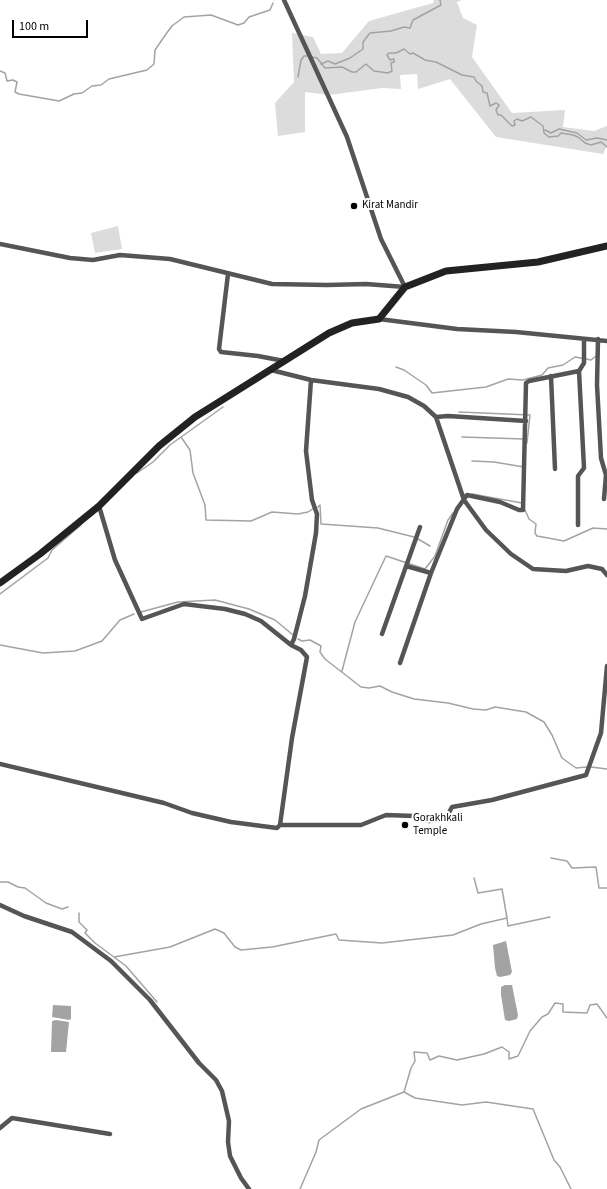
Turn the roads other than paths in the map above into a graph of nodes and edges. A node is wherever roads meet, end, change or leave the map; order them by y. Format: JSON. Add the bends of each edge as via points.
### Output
{"nodes":[{"id":1,"x":284,"y":0,"type":"edge"},
{"id":2,"x":0,"y":244,"type":"edge"},
{"id":3,"x":607,"y":246,"type":"edge"},
{"id":4,"x":228,"y":274,"type":"junction"},
{"id":5,"x":405,"y":287,"type":"junction"},
{"id":6,"x":379,"y":319,"type":"junction"},
{"id":7,"x":584,"y":340,"type":"junction"},
{"id":8,"x":598,"y":340,"type":"junction"},
{"id":9,"x":607,"y":341,"type":"edge"},
{"id":10,"x":284,"y":361,"type":"junction"},
{"id":11,"x":271,"y":370,"type":"junction"},
{"id":12,"x":579,"y":371,"type":"junction"},
{"id":13,"x":551,"y":376,"type":"junction"},
{"id":14,"x":311,"y":380,"type":"junction"},
{"id":15,"x":436,"y":416,"type":"junction"},
{"id":16,"x":526,"y":421,"type":"junction"},
{"id":17,"x":555,"y":469,"type":"dead end"},
{"id":18,"x":604,"y":499,"type":"dead end"},
{"id":19,"x":464,"y":500,"type":"junction"},
{"id":20,"x":98,"y":506,"type":"junction"},
{"id":21,"x":578,"y":525,"type":"dead end"},
{"id":22,"x":420,"y":527,"type":"dead end"},
{"id":23,"x":406,"y":566,"type":"junction"},
{"id":24,"x":605,"y":568,"type":"edge"},
{"id":25,"x":431,"y":573,"type":"junction"},
{"id":26,"x":607,"y":575,"type":"edge"},
{"id":27,"x":0,"y":583,"type":"edge"},
{"id":28,"x":382,"y":634,"type":"dead end"},
{"id":29,"x":291,"y":645,"type":"junction"},
{"id":30,"x":400,"y":663,"type":"dead end"},
{"id":31,"x":607,"y":666,"type":"edge"},
{"id":32,"x":0,"y":764,"type":"edge"},
{"id":33,"x":280,"y":825,"type":"junction"},
{"id":34,"x":0,"y":905,"type":"edge"},
{"id":35,"x":0,"y":1128,"type":"edge"},
{"id":36,"x":110,"y":1134,"type":"dead end"},
{"id":37,"x":249,"y":1189,"type":"edge"}],
"edges":[{"from":1,"to":5,"type":"street","via":[[347,137],[381,239]]},
{"from":2,"to":4,"type":"street","via":[[70,258],[93,260],[120,255],[170,259]]},
{"from":3,"to":5,"type":"street","via":[[538,262],[446,271]]},
{"from":4,"to":5,"type":"street","via":[[272,284],[366,284]]},
{"from":4,"to":10,"type":"street","via":[[219,348],[221,352]]},
{"from":5,"to":6,"type":"street"},
{"from":6,"to":7,"type":"street"},
{"from":6,"to":10,"type":"street","via":[[352,323],[329,333]]},
{"from":7,"to":8,"type":"street"},
{"from":7,"to":12,"type":"street","via":[[584,363]]},
{"from":8,"to":9,"type":"street"},
{"from":8,"to":18,"type":"street","via":[[597,385],[601,458],[606,475]]},
{"from":10,"to":11,"type":"street"},
{"from":11,"to":14,"type":"street"},
{"from":11,"to":20,"type":"street","via":[[195,417],[159,446]]},
{"from":12,"to":13,"type":"street"},
{"from":12,"to":21,"type":"street","via":[[584,468],[578,476]]},
{"from":13,"to":16,"type":"street","via":[[526,383]]},
{"from":13,"to":17,"type":"street"},
{"from":14,"to":15,"type":"street","via":[[379,389],[408,397]]},
{"from":14,"to":29,"type":"street","via":[[306,451],[312,500],[317,514],[316,533],[305,596]]},
{"from":15,"to":16,"type":"street"},
{"from":15,"to":19,"type":"street"},
{"from":16,"to":19,"type":"street","via":[[523,510],[474,496],[467,495]]},
{"from":19,"to":24,"type":"street","via":[[486,530],[511,554],[533,569],[566,571],[588,566]]},
{"from":19,"to":25,"type":"street","via":[[457,509]]},
{"from":20,"to":27,"type":"street"},
{"from":20,"to":29,"type":"street","via":[[115,560],[142,619],[184,604],[225,609],[245,614],[261,622]]},
{"from":22,"to":23,"type":"street"},
{"from":23,"to":25,"type":"street"},
{"from":23,"to":28,"type":"street"},
{"from":24,"to":26,"type":"street"},
{"from":25,"to":30,"type":"street"},
{"from":29,"to":33,"type":"street","via":[[307,657]]},
{"from":31,"to":33,"type":"street","via":[[601,733],[586,775],[492,800],[452,807],[445,820],[428,821],[414,816],[386,815],[361,825]]},
{"from":32,"to":33,"type":"street","via":[[86,783],[231,822],[277,828]]},
{"from":34,"to":37,"type":"street","via":[[72,932],[111,961],[150,1000],[199,1063],[216,1080],[222,1091],[229,1121],[230,1156]]},
{"from":35,"to":36,"type":"street","via":[[12,1118]]}]}
